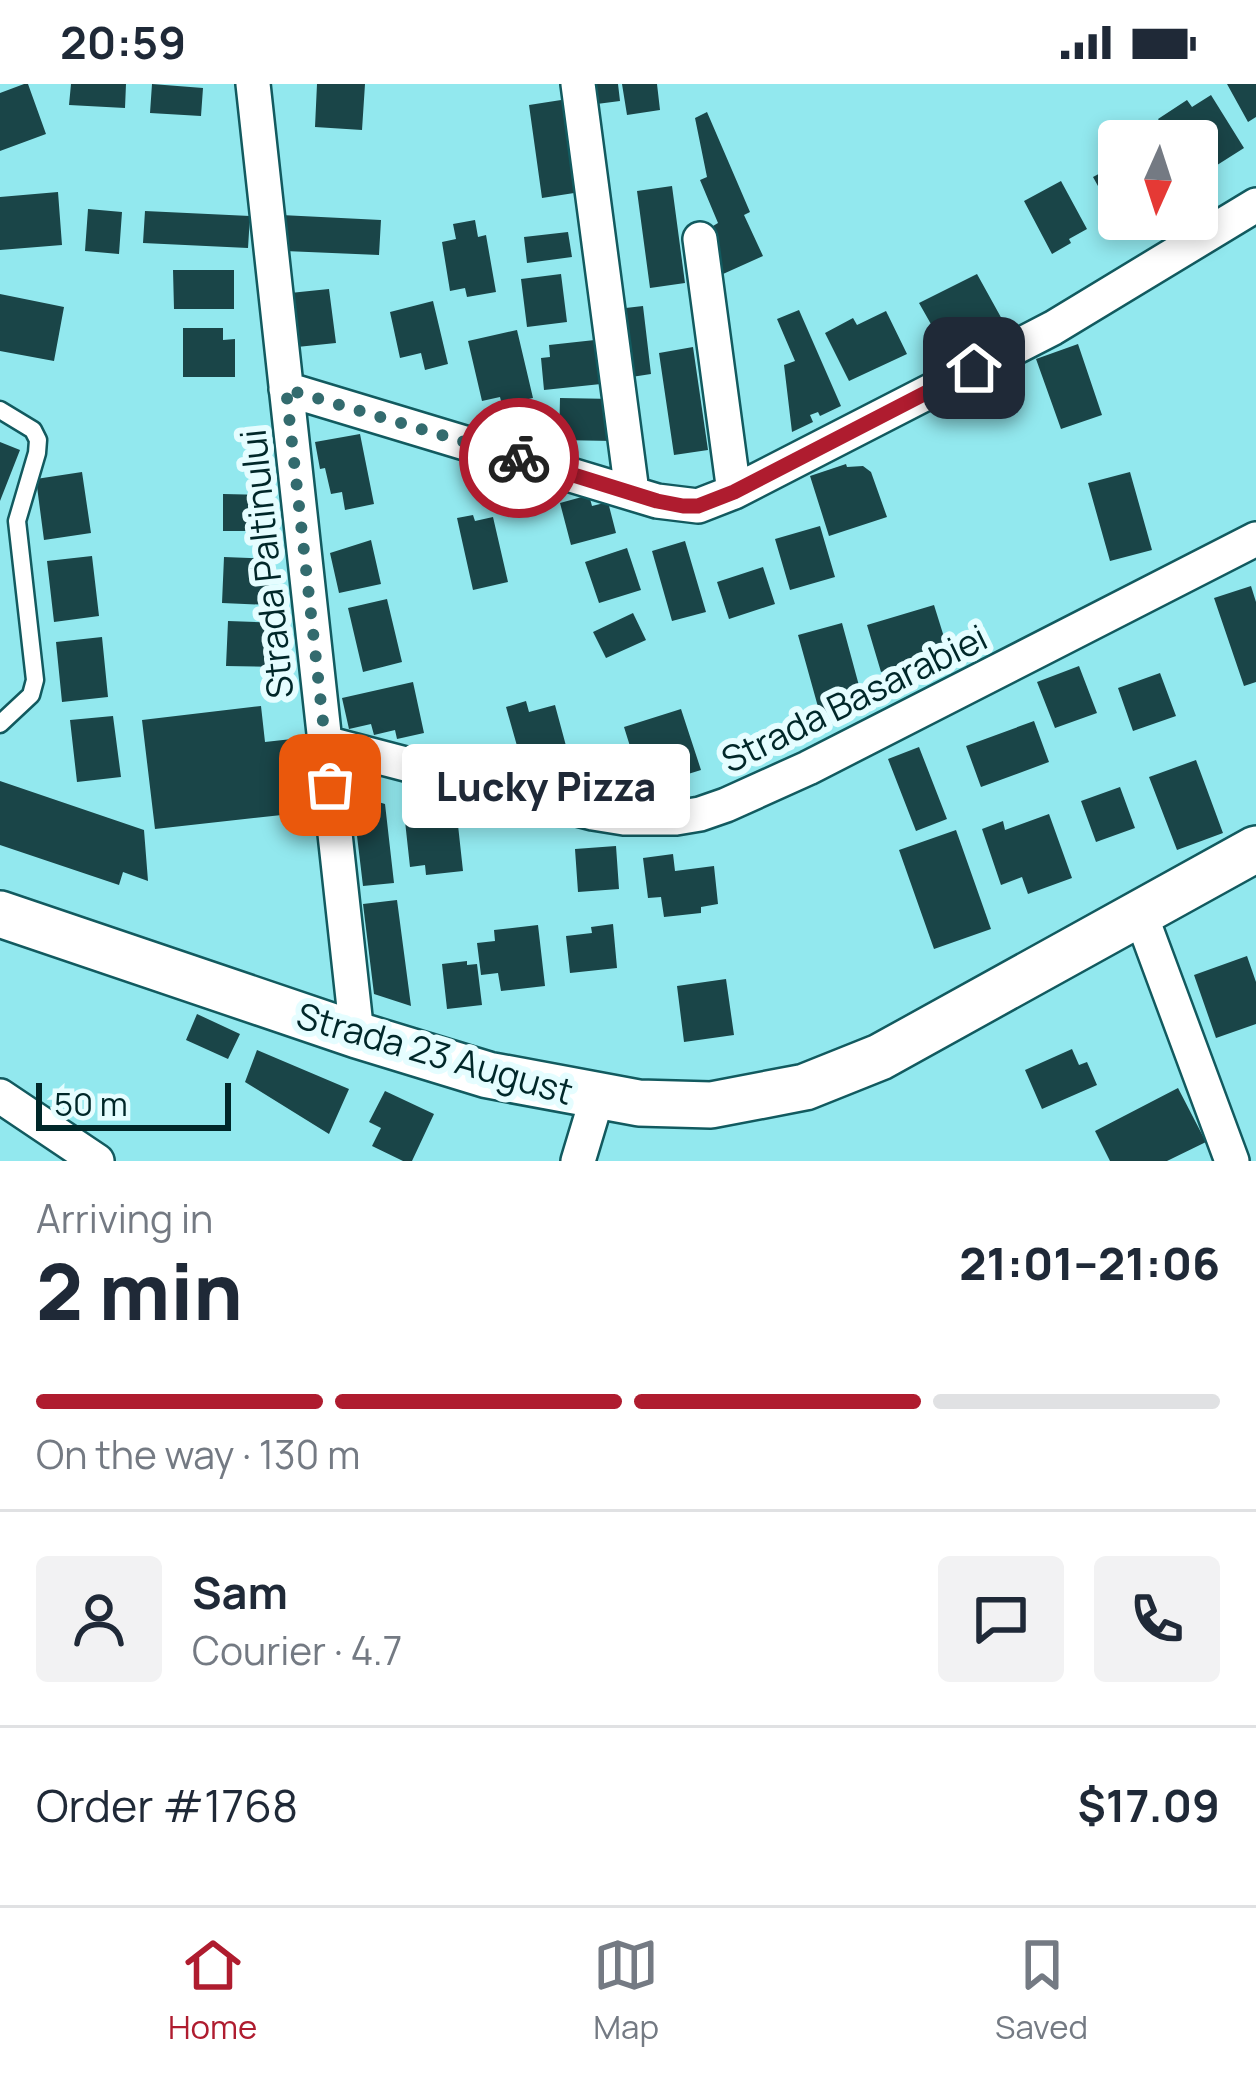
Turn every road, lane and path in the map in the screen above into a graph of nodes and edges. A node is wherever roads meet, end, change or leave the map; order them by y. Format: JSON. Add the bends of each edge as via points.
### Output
{"nodes":[{"id":1,"x":253,"y":84,"type":"edge"},
{"id":2,"x":578,"y":84,"type":"edge"},
{"id":3,"x":1256,"y":205,"type":"edge"},
{"id":4,"x":700,"y":239,"type":"dead end"},
{"id":5,"x":286,"y":389,"type":"junction"},
{"id":6,"x":0,"y":410,"type":"edge"},
{"id":7,"x":632,"y":491,"type":"junction"},
{"id":8,"x":734,"y":492,"type":"junction"},
{"id":9,"x":1256,"y":539,"type":"edge"},
{"id":10,"x":0,"y":724,"type":"edge"},
{"id":11,"x":325,"y":742,"type":"junction"},
{"id":12,"x":1256,"y":849,"type":"edge"},
{"id":13,"x":1140,"y":913,"type":"junction"},
{"id":14,"x":0,"y":914,"type":"edge"},
{"id":15,"x":357,"y":1035,"type":"junction"},
{"id":16,"x":0,"y":1096,"type":"edge"},
{"id":17,"x":597,"y":1097,"type":"junction"},
{"id":18,"x":97,"y":1161,"type":"edge"},
{"id":19,"x":578,"y":1161,"type":"edge"},
{"id":20,"x":1232,"y":1161,"type":"edge"}],
"edges":[{"from":1,"to":5,"type":"street","name":"Strada Paltinului"},
{"from":2,"to":7,"type":"street"},
{"from":3,"to":8,"type":"street","via":[[1053,328]]},
{"from":4,"to":8,"type":"street"},
{"from":5,"to":7,"type":"street"},
{"from":5,"to":11,"type":"street","name":"Strada Paltinului"},
{"from":6,"to":10,"type":"lane","via":[[38,440],[17,521],[35,680],[31,695]]},
{"from":7,"to":8,"type":"street","via":[[698,506]]},
{"from":9,"to":11,"type":"street","name":"Strada Basarabiei","via":[[808,768],[700,814],[592,813]]},
{"from":11,"to":15,"type":"street","name":"Strada Paltinului"},
{"from":12,"to":13,"type":"main road","name":"Strada 23 August"},
{"from":13,"to":17,"type":"main road","name":"Strada 23 August","via":[[910,1042],[805,1087],[711,1105]]},
{"from":13,"to":20,"type":"street"},
{"from":14,"to":15,"type":"main road","name":"Strada 23 August"},
{"from":15,"to":17,"type":"main road","name":"Strada 23 August"},
{"from":16,"to":18,"type":"street"},
{"from":17,"to":19,"type":"street"}]}
